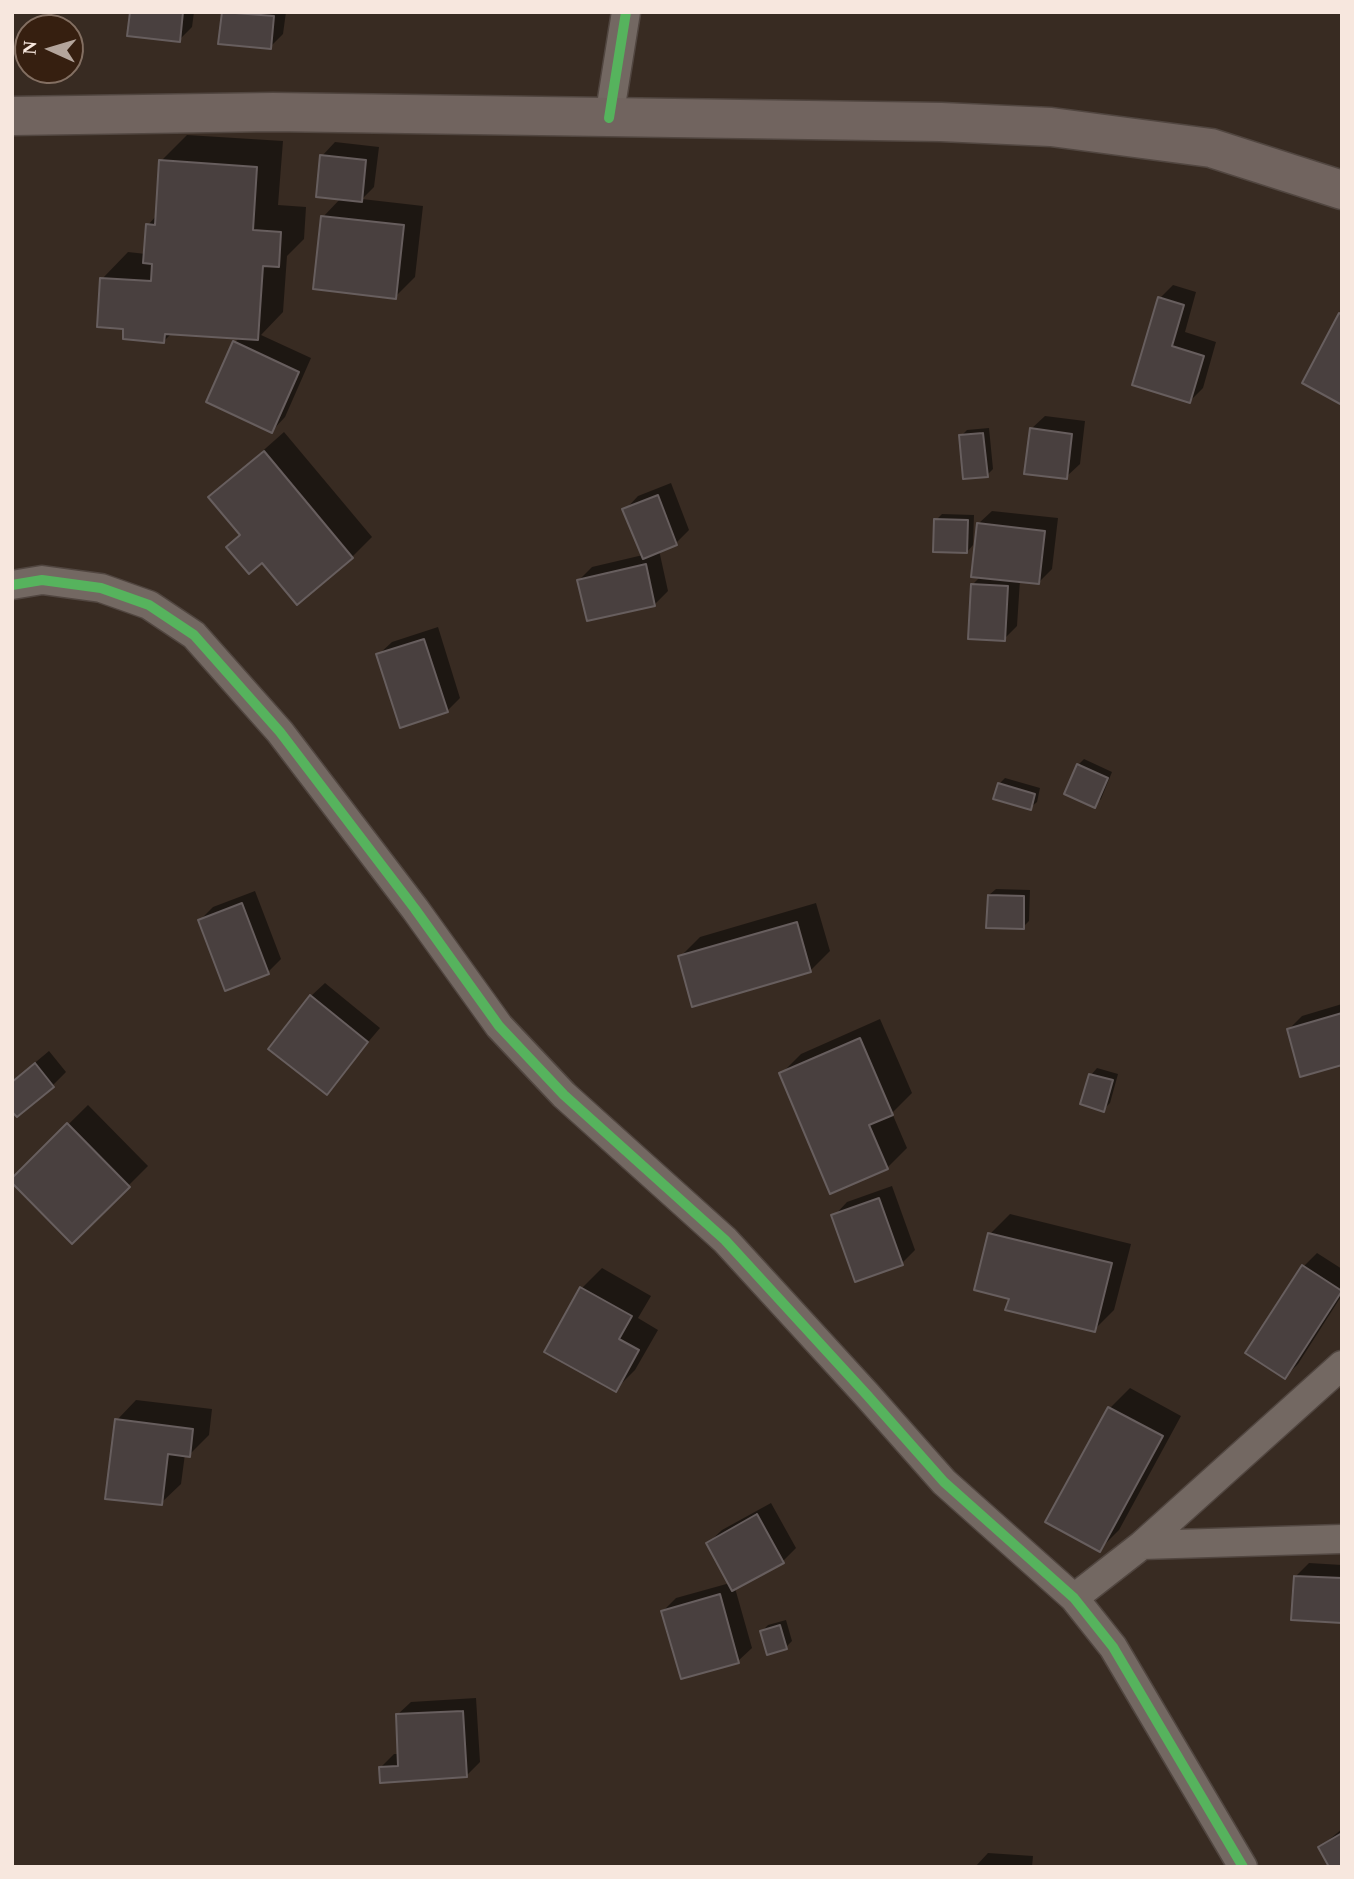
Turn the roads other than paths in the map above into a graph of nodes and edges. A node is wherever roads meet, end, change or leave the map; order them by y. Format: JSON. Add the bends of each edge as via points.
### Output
{"nodes":[{"id":1,"x":626,"y":12,"type":"edge"},
{"id":2,"x":12,"y":116,"type":"edge"},
{"id":3,"x":609,"y":118,"type":"junction"},
{"id":4,"x":1342,"y":190,"type":"edge"},
{"id":5,"x":12,"y":585,"type":"edge"},
{"id":6,"x":1342,"y":1365,"type":"edge"},
{"id":7,"x":1342,"y":1539,"type":"edge"},
{"id":8,"x":1142,"y":1545,"type":"junction"},
{"id":9,"x":1074,"y":1598,"type":"junction"},
{"id":10,"x":1243,"y":1867,"type":"edge"}],
"edges":[{"from":1,"to":3,"type":"street"},
{"from":2,"to":3,"type":"main road","via":[[273,113]]},
{"from":3,"to":4,"type":"main road","via":[[1051,127],[1211,148]]},
{"from":5,"to":9,"type":"street","via":[[42,580],[102,587],[149,605],[194,635],[280,732],[499,1026],[564,1095],[725,1240],[944,1482]]},
{"from":6,"to":8,"type":"street"},
{"from":7,"to":8,"type":"street"},
{"from":8,"to":9,"type":"street"},
{"from":9,"to":10,"type":"street","via":[[1113,1647]]}]}
